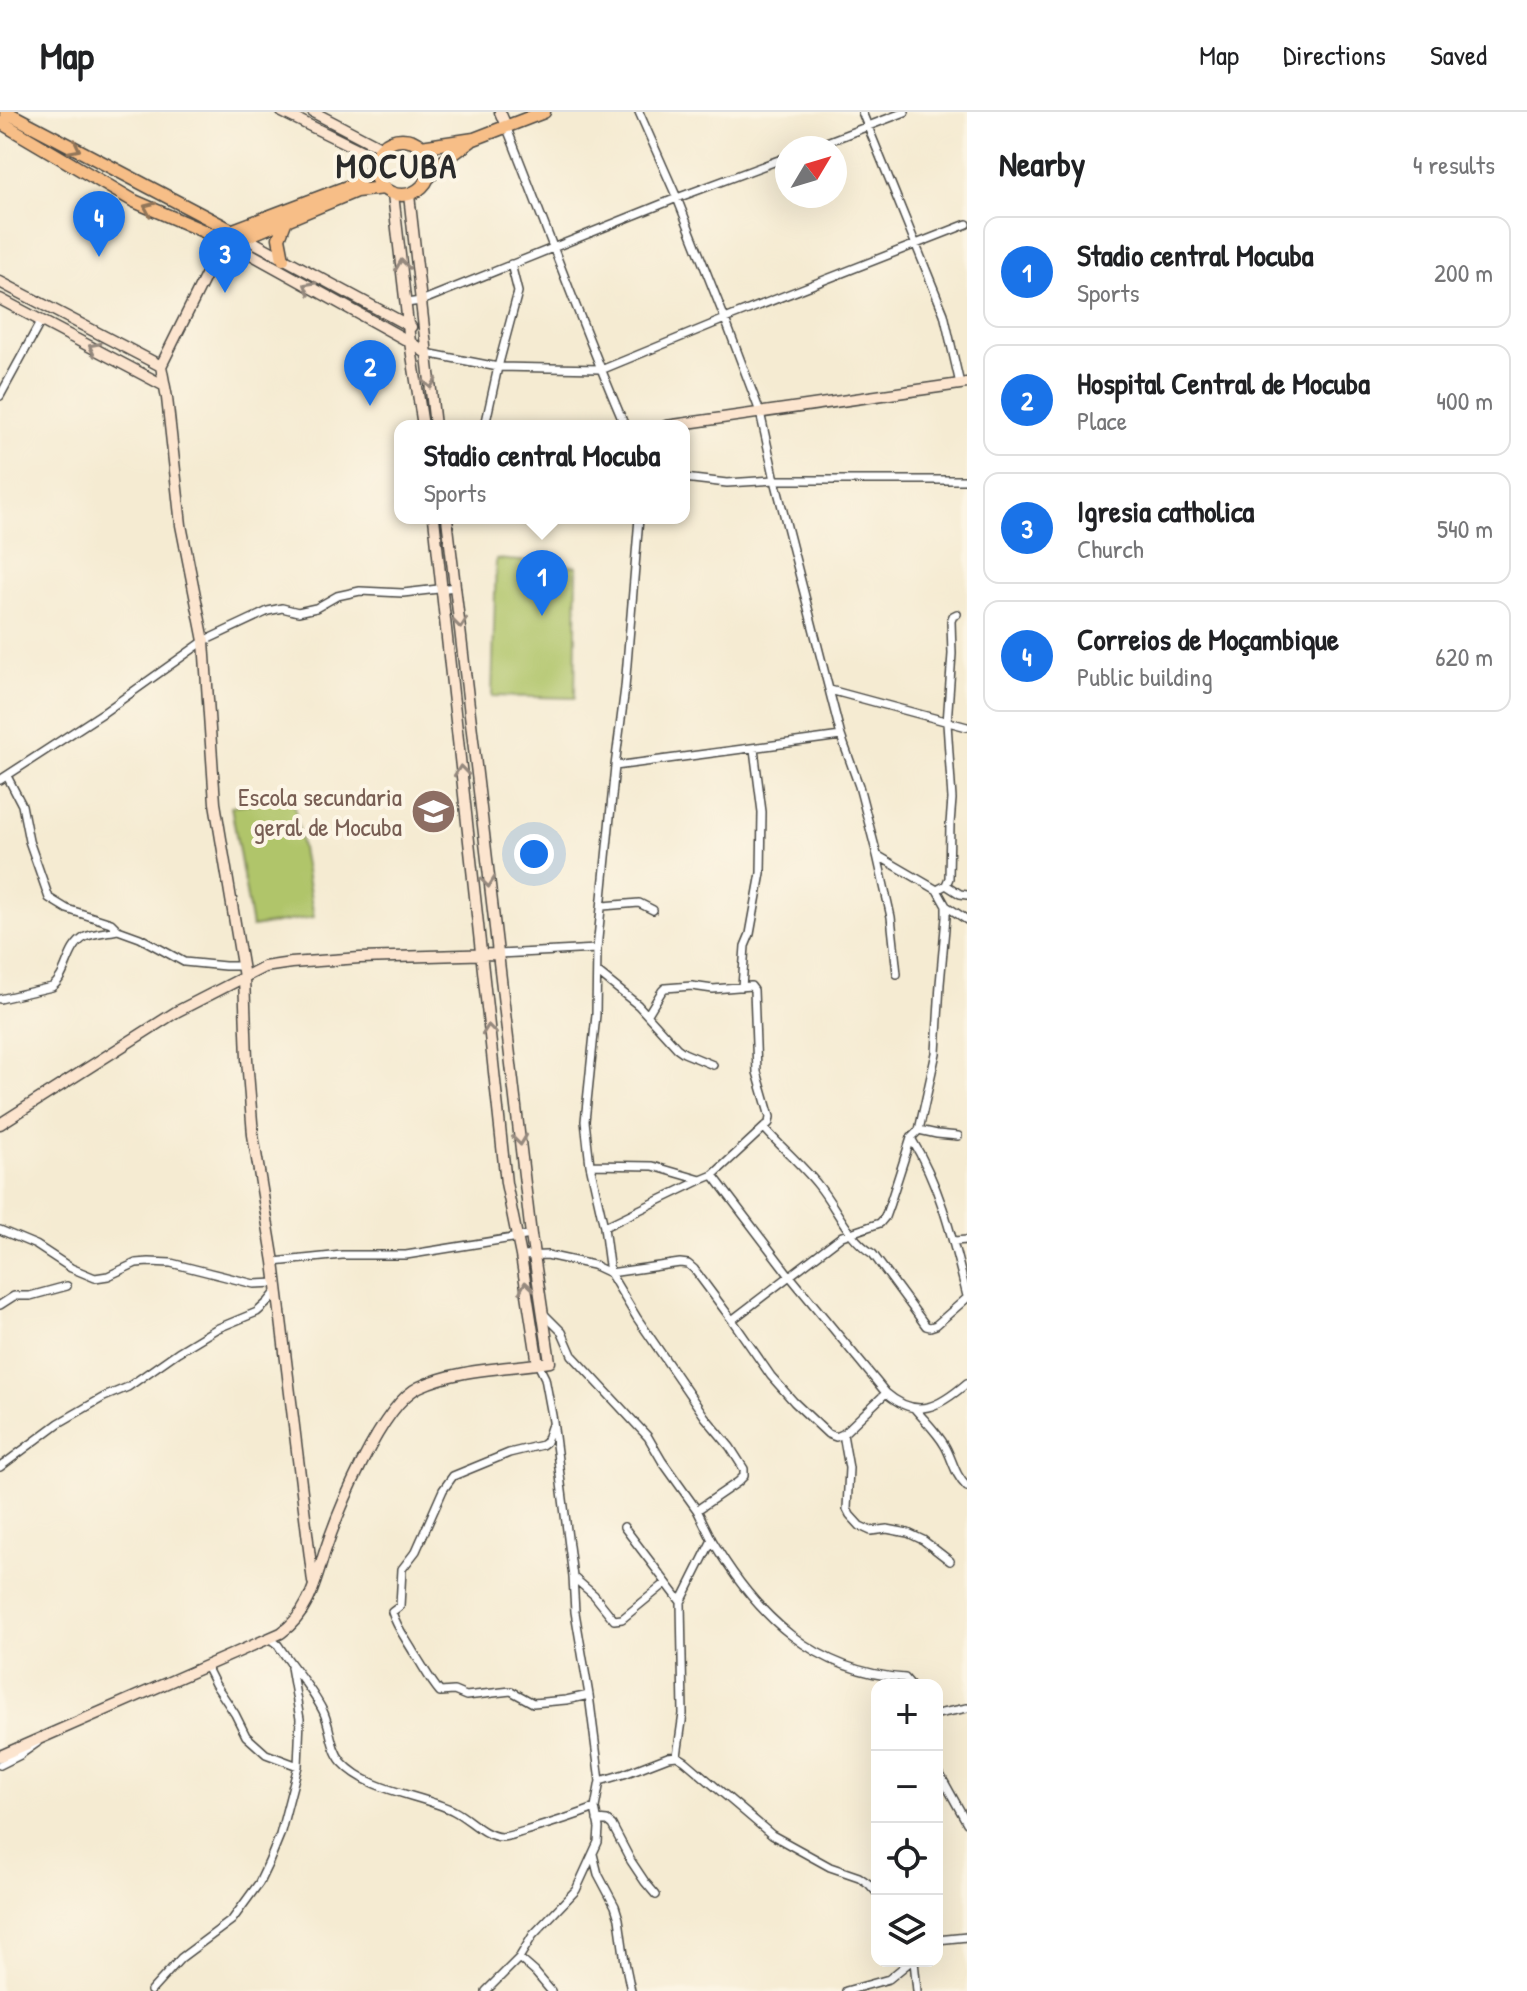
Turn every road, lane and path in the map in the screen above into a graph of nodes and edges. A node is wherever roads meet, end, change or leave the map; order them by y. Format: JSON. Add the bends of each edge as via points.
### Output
{"nodes":[{"id":1,"x":282,"y":112,"type":"edge"},
{"id":2,"x":313,"y":112,"type":"edge"},
{"id":3,"x":500,"y":112,"type":"edge"},
{"id":4,"x":544,"y":112,"type":"edge"},
{"id":5,"x":639,"y":112,"type":"edge"},
{"id":6,"x":862,"y":112,"type":"edge"},
{"id":7,"x":905,"y":112,"type":"edge"},
{"id":8,"x":2,"y":113,"type":"edge"},
{"id":9,"x":0,"y":122,"type":"edge"},
{"id":10,"x":506,"y":126,"type":"junction"},
{"id":11,"x":868,"y":127,"type":"junction"},
{"id":12,"x":844,"y":136,"type":"edge"},
{"id":13,"x":474,"y":139,"type":"junction"},
{"id":14,"x":421,"y":147,"type":"junction"},
{"id":15,"x":378,"y":158,"type":"junction"},
{"id":16,"x":775,"y":161,"type":"edge"},
{"id":17,"x":429,"y":177,"type":"junction"},
{"id":18,"x":388,"y":191,"type":"junction"},
{"id":19,"x":409,"y":195,"type":"junction"},
{"id":20,"x":677,"y":198,"type":"junction"},
{"id":21,"x":286,"y":220,"type":"junction"},
{"id":22,"x":967,"y":224,"type":"edge"},
{"id":23,"x":227,"y":237,"type":"junction"},
{"id":24,"x":244,"y":237,"type":"junction"},
{"id":25,"x":916,"y":243,"type":"junction"},
{"id":26,"x":554,"y":246,"type":"junction"},
{"id":27,"x":283,"y":259,"type":"junction"},
{"id":28,"x":511,"y":264,"type":"junction"},
{"id":29,"x":0,"y":282,"type":"edge"},
{"id":30,"x":0,"y":299,"type":"edge"},
{"id":31,"x":421,"y":301,"type":"junction"},
{"id":32,"x":406,"y":303,"type":"junction"},
{"id":33,"x":725,"y":319,"type":"junction"},
{"id":34,"x":41,"y":321,"type":"junction"},
{"id":35,"x":410,"y":326,"type":"junction"},
{"id":36,"x":424,"y":333,"type":"junction"},
{"id":37,"x":410,"y":342,"type":"junction"},
{"id":38,"x":426,"y":353,"type":"junction"},
{"id":39,"x":161,"y":366,"type":"junction"},
{"id":40,"x":498,"y":367,"type":"junction"},
{"id":41,"x":600,"y":370,"type":"junction"},
{"id":42,"x":964,"y":384,"type":"edge"},
{"id":43,"x":163,"y":385,"type":"junction"},
{"id":44,"x":0,"y":396,"type":"edge"},
{"id":45,"x":760,"y":412,"type":"junction"},
{"id":46,"x":422,"y":420,"type":"edge"},
{"id":47,"x":434,"y":420,"type":"edge"},
{"id":48,"x":486,"y":420,"type":"edge"},
{"id":49,"x":622,"y":420,"type":"edge"},
{"id":50,"x":690,"y":422,"type":"edge"},
{"id":51,"x":690,"y":479,"type":"edge"},
{"id":52,"x":775,"y":480,"type":"junction"},
{"id":53,"x":967,"y":480,"type":"edge"},
{"id":54,"x":435,"y":524,"type":"edge"},
{"id":55,"x":448,"y":524,"type":"edge"},
{"id":56,"x":639,"y":524,"type":"edge"},
{"id":57,"x":456,"y":587,"type":"junction"},
{"id":58,"x":441,"y":589,"type":"junction"},
{"id":59,"x":957,"y":614,"type":"dead end"},
{"id":60,"x":204,"y":641,"type":"junction"},
{"id":61,"x":830,"y":690,"type":"junction"},
{"id":62,"x":947,"y":723,"type":"junction"},
{"id":63,"x":967,"y":727,"type":"edge"},
{"id":64,"x":841,"y":736,"type":"junction"},
{"id":65,"x":472,"y":740,"type":"junction"},
{"id":66,"x":458,"y":741,"type":"junction"},
{"id":67,"x":754,"y":749,"type":"junction"},
{"id":68,"x":615,"y":766,"type":"junction"},
{"id":69,"x":4,"y":778,"type":"edge"},
{"id":70,"x":877,"y":855,"type":"junction"},
{"id":71,"x":946,"y":885,"type":"junction"},
{"id":72,"x":937,"y":890,"type":"junction"},
{"id":73,"x":967,"y":895,"type":"edge"},
{"id":74,"x":603,"y":906,"type":"junction"},
{"id":75,"x":946,"y":906,"type":"junction"},
{"id":76,"x":653,"y":910,"type":"dead end"},
{"id":77,"x":967,"y":920,"type":"edge"},
{"id":78,"x":118,"y":930,"type":"junction"},
{"id":79,"x":597,"y":949,"type":"junction"},
{"id":80,"x":497,"y":954,"type":"junction"},
{"id":81,"x":480,"y":955,"type":"junction"},
{"id":82,"x":243,"y":971,"type":"junction"},
{"id":83,"x":597,"y":972,"type":"junction"},
{"id":84,"x":897,"y":974,"type":"dead end"},
{"id":85,"x":742,"y":987,"type":"junction"},
{"id":86,"x":0,"y":999,"type":"edge"},
{"id":87,"x":648,"y":1014,"type":"junction"},
{"id":88,"x":713,"y":1065,"type":"dead end"},
{"id":89,"x":0,"y":1124,"type":"edge"},
{"id":90,"x":765,"y":1129,"type":"junction"},
{"id":91,"x":919,"y":1130,"type":"junction"},
{"id":92,"x":958,"y":1136,"type":"dead end"},
{"id":93,"x":911,"y":1138,"type":"junction"},
{"id":94,"x":590,"y":1165,"type":"junction"},
{"id":95,"x":713,"y":1175,"type":"junction"},
{"id":96,"x":524,"y":1176,"type":"junction"},
{"id":97,"x":701,"y":1180,"type":"junction"},
{"id":98,"x":506,"y":1183,"type":"junction"},
{"id":99,"x":604,"y":1227,"type":"junction"},
{"id":100,"x":0,"y":1230,"type":"edge"},
{"id":101,"x":850,"y":1234,"type":"junction"},
{"id":102,"x":531,"y":1235,"type":"junction"},
{"id":103,"x":516,"y":1237,"type":"junction"},
{"id":104,"x":967,"y":1240,"type":"edge"},
{"id":105,"x":954,"y":1241,"type":"junction"},
{"id":106,"x":534,"y":1255,"type":"junction"},
{"id":107,"x":521,"y":1256,"type":"junction"},
{"id":108,"x":274,"y":1262,"type":"junction"},
{"id":109,"x":610,"y":1273,"type":"junction"},
{"id":110,"x":789,"y":1275,"type":"junction"},
{"id":111,"x":67,"y":1286,"type":"dead end"},
{"id":112,"x":277,"y":1287,"type":"junction"},
{"id":113,"x":967,"y":1297,"type":"edge"},
{"id":114,"x":0,"y":1305,"type":"edge"},
{"id":115,"x":543,"y":1312,"type":"junction"},
{"id":116,"x":732,"y":1320,"type":"junction"},
{"id":117,"x":550,"y":1362,"type":"junction"},
{"id":118,"x":538,"y":1364,"type":"junction"},
{"id":119,"x":545,"y":1378,"type":"junction"},
{"id":120,"x":967,"y":1383,"type":"edge"},
{"id":121,"x":886,"y":1393,"type":"junction"},
{"id":122,"x":915,"y":1409,"type":"junction"},
{"id":123,"x":553,"y":1421,"type":"junction"},
{"id":124,"x":843,"y":1434,"type":"junction"},
{"id":125,"x":0,"y":1467,"type":"edge"},
{"id":126,"x":967,"y":1487,"type":"edge"},
{"id":127,"x":697,"y":1510,"type":"junction"},
{"id":128,"x":624,"y":1527,"type":"dead end"},
{"id":129,"x":712,"y":1540,"type":"junction"},
{"id":130,"x":950,"y":1561,"type":"dead end"},
{"id":131,"x":573,"y":1577,"type":"junction"},
{"id":132,"x":666,"y":1583,"type":"junction"},
{"id":133,"x":314,"y":1588,"type":"junction"},
{"id":134,"x":681,"y":1602,"type":"junction"},
{"id":135,"x":269,"y":1638,"type":"junction"},
{"id":136,"x":290,"y":1665,"type":"junction"},
{"id":137,"x":206,"y":1666,"type":"junction"},
{"id":138,"x":906,"y":1679,"type":"edge"},
{"id":139,"x":589,"y":1695,"type":"junction"},
{"id":140,"x":967,"y":1708,"type":"edge"},
{"id":141,"x":943,"y":1713,"type":"edge"},
{"id":142,"x":40,"y":1737,"type":"junction"},
{"id":143,"x":0,"y":1756,"type":"edge"},
{"id":144,"x":677,"y":1756,"type":"junction"},
{"id":145,"x":0,"y":1765,"type":"edge"},
{"id":146,"x":298,"y":1766,"type":"junction"},
{"id":147,"x":943,"y":1780,"type":"edge"},
{"id":148,"x":600,"y":1781,"type":"junction"},
{"id":149,"x":595,"y":1808,"type":"junction"},
{"id":150,"x":597,"y":1820,"type":"junction"},
{"id":151,"x":967,"y":1823,"type":"edge"},
{"id":152,"x":593,"y":1854,"type":"junction"},
{"id":153,"x":871,"y":1888,"type":"edge"},
{"id":154,"x":656,"y":1895,"type":"dead end"},
{"id":155,"x":967,"y":1937,"type":"edge"},
{"id":156,"x":943,"y":1939,"type":"edge"},
{"id":157,"x":519,"y":1958,"type":"junction"},
{"id":158,"x":904,"y":1967,"type":"edge"},
{"id":159,"x":913,"y":1967,"type":"edge"},
{"id":160,"x":151,"y":1991,"type":"edge"},
{"id":161,"x":486,"y":1991,"type":"edge"},
{"id":162,"x":551,"y":1991,"type":"edge"},
{"id":163,"x":631,"y":1991,"type":"edge"},
{"id":164,"x":846,"y":1991,"type":"edge"},
{"id":165,"x":917,"y":1991,"type":"edge"}],
"edges":[{"from":1,"to":15,"type":"street"},
{"from":2,"to":15,"type":"street"},
{"from":3,"to":10,"type":"street"},
{"from":4,"to":10,"type":"highway"},
{"from":5,"to":20,"type":"street"},
{"from":6,"to":11,"type":"street"},
{"from":7,"to":11,"type":"street"},
{"from":8,"to":23,"type":"highway","one_way":true,"via":[[132,177]]},
{"from":23,"to":9,"type":"highway","one_way":true,"via":[[134,201]]},
{"from":10,"to":13,"type":"highway"},
{"from":10,"to":26,"type":"street"},
{"from":11,"to":12,"type":"street"},
{"from":11,"to":25,"type":"street"},
{"from":13,"to":14,"type":"highway"},
{"from":13,"to":17,"type":"highway"},
{"from":14,"to":15,"type":"highway","via":[[412,141],[391,142]]},
{"from":14,"to":17,"type":"highway","via":[[431,167]]},
{"from":15,"to":18,"type":"highway","via":[[379,182]]},
{"from":15,"to":23,"type":"highway","via":[[352,185]]},
{"from":16,"to":20,"type":"street"},
{"from":17,"to":19,"type":"highway"},
{"from":18,"to":19,"type":"highway"},
{"from":18,"to":21,"type":"highway","via":[[356,191]]},
{"from":32,"to":18,"type":"street","one_way":true},
{"from":19,"to":31,"type":"street"},
{"from":20,"to":26,"type":"street"},
{"from":20,"to":33,"type":"street"},
{"from":21,"to":24,"type":"highway"},
{"from":21,"to":27,"type":"highway","via":[[279,238]]},
{"from":22,"to":25,"type":"street"},
{"from":23,"to":24,"type":"highway"},
{"from":37,"to":23,"type":"street","one_way":true},
{"from":23,"to":39,"type":"street"},
{"from":24,"to":27,"type":"street"},
{"from":25,"to":33,"type":"street"},
{"from":25,"to":42,"type":"street"},
{"from":26,"to":28,"type":"street"},
{"from":26,"to":41,"type":"street"},
{"from":27,"to":35,"type":"street"},
{"from":28,"to":31,"type":"street"},
{"from":28,"to":40,"type":"street","via":[[518,292]]},
{"from":29,"to":39,"type":"street"},
{"from":30,"to":34,"type":"street"},
{"from":31,"to":32,"type":"street"},
{"from":31,"to":36,"type":"street"},
{"from":32,"to":35,"type":"street"},
{"from":33,"to":41,"type":"street"},
{"from":33,"to":45,"type":"street"},
{"from":43,"to":34,"type":"street","one_way":true},
{"from":34,"to":44,"type":"street"},
{"from":35,"to":36,"type":"street"},
{"from":35,"to":37,"type":"street"},
{"from":36,"to":38,"type":"street"},
{"from":37,"to":38,"type":"street"},
{"from":37,"to":46,"type":"street"},
{"from":38,"to":40,"type":"street"},
{"from":38,"to":47,"type":"street","one_way":true},
{"from":39,"to":43,"type":"street"},
{"from":40,"to":41,"type":"street"},
{"from":40,"to":48,"type":"street"},
{"from":41,"to":49,"type":"street"},
{"from":42,"to":45,"type":"street"},
{"from":43,"to":60,"type":"street","via":[[181,525]]},
{"from":45,"to":50,"type":"street"},
{"from":45,"to":52,"type":"street"},
{"from":51,"to":52,"type":"street"},
{"from":52,"to":53,"type":"street"},
{"from":52,"to":61,"type":"street"},
{"from":54,"to":58,"type":"street"},
{"from":55,"to":57,"type":"street"},
{"from":56,"to":68,"type":"street"},
{"from":57,"to":58,"type":"street"},
{"from":57,"to":65,"type":"street","one_way":true},
{"from":58,"to":60,"type":"street","via":[[360,591],[298,612],[268,611]]},
{"from":58,"to":66,"type":"street"},
{"from":59,"to":62,"type":"street","via":[[951,621]]},
{"from":60,"to":69,"type":"street"},
{"from":60,"to":82,"type":"street","via":[[215,803]]},
{"from":61,"to":62,"type":"street"},
{"from":61,"to":64,"type":"street"},
{"from":62,"to":63,"type":"street"},
{"from":62,"to":71,"type":"street","via":[[952,799]]},
{"from":64,"to":67,"type":"street"},
{"from":64,"to":70,"type":"street"},
{"from":65,"to":66,"type":"street"},
{"from":65,"to":80,"type":"street","one_way":true},
{"from":81,"to":66,"type":"street","one_way":true},
{"from":67,"to":68,"type":"street"},
{"from":67,"to":85,"type":"street","via":[[762,812],[761,873]]},
{"from":68,"to":74,"type":"street"},
{"from":69,"to":78,"type":"street","via":[[22,805],[49,898]]},
{"from":70,"to":72,"type":"street"},
{"from":70,"to":84,"type":"street"},
{"from":71,"to":72,"type":"street"},
{"from":71,"to":73,"type":"street"},
{"from":72,"to":75,"type":"street"},
{"from":74,"to":76,"type":"street","via":[[639,903]]},
{"from":74,"to":79,"type":"street"},
{"from":75,"to":77,"type":"street"},
{"from":75,"to":91,"type":"street","via":[[936,1053]]},
{"from":78,"to":82,"type":"street","via":[[184,962]]},
{"from":78,"to":86,"type":"street","via":[[86,937],[76,945],[52,987]]},
{"from":79,"to":80,"type":"street"},
{"from":79,"to":83,"type":"street"},
{"from":80,"to":81,"type":"street"},
{"from":80,"to":96,"type":"street","one_way":true},
{"from":81,"to":82,"type":"street","via":[[360,958]]},
{"from":98,"to":81,"type":"street","one_way":true},
{"from":82,"to":89,"type":"street"},
{"from":82,"to":108,"type":"street","via":[[253,1135]]},
{"from":83,"to":87,"type":"street"},
{"from":83,"to":94,"type":"street","via":[[585,1121]]},
{"from":85,"to":87,"type":"street","via":[[665,988]]},
{"from":85,"to":90,"type":"street","via":[[751,986],[755,999],[757,1072],[770,1117]]},
{"from":87,"to":88,"type":"street","via":[[684,1053]]},
{"from":90,"to":95,"type":"street"},
{"from":90,"to":101,"type":"street","via":[[817,1184]]},
{"from":91,"to":92,"type":"street"},
{"from":91,"to":93,"type":"street"},
{"from":93,"to":101,"type":"street","via":[[885,1217]]},
{"from":93,"to":105,"type":"street","via":[[935,1185]]},
{"from":94,"to":97,"type":"street","via":[[653,1166]]},
{"from":94,"to":99,"type":"street"},
{"from":95,"to":97,"type":"street"},
{"from":95,"to":110,"type":"street"},
{"from":96,"to":98,"type":"street"},
{"from":96,"to":102,"type":"street"},
{"from":97,"to":99,"type":"street"},
{"from":98,"to":103,"type":"street"},
{"from":99,"to":109,"type":"street"},
{"from":100,"to":112,"type":"street","via":[[95,1278],[136,1263],[171,1263]]},
{"from":101,"to":110,"type":"street"},
{"from":101,"to":113,"type":"street","via":[[873,1254],[926,1326],[936,1325]]},
{"from":102,"to":103,"type":"street"},
{"from":102,"to":106,"type":"street"},
{"from":103,"to":107,"type":"street"},
{"from":103,"to":108,"type":"street","via":[[406,1255]]},
{"from":104,"to":105,"type":"street"},
{"from":105,"to":113,"type":"street"},
{"from":106,"to":107,"type":"street"},
{"from":106,"to":109,"type":"street"},
{"from":106,"to":115,"type":"street"},
{"from":118,"to":107,"type":"street","one_way":true},
{"from":108,"to":112,"type":"street"},
{"from":109,"to":116,"type":"street","via":[[688,1264]]},
{"from":109,"to":127,"type":"street","via":[[744,1469],[738,1482]]},
{"from":110,"to":116,"type":"street"},
{"from":110,"to":121,"type":"street"},
{"from":111,"to":114,"type":"street","via":[[14,1296]]},
{"from":112,"to":125,"type":"street","via":[[257,1312],[216,1329],[128,1387],[59,1423]]},
{"from":112,"to":133,"type":"street"},
{"from":115,"to":117,"type":"street"},
{"from":115,"to":127,"type":"street","via":[[562,1332],[572,1355],[648,1437]]},
{"from":116,"to":124,"type":"street","via":[[794,1402],[828,1434]]},
{"from":117,"to":118,"type":"street"},
{"from":117,"to":119,"type":"street"},
{"from":118,"to":119,"type":"street"},
{"from":118,"to":133,"type":"street","via":[[461,1374],[416,1388],[400,1402],[346,1493]]},
{"from":119,"to":123,"type":"street"},
{"from":120,"to":122,"type":"street","via":[[949,1399]]},
{"from":121,"to":122,"type":"street"},
{"from":121,"to":124,"type":"street"},
{"from":122,"to":126,"type":"street","via":[[943,1442]]},
{"from":123,"to":131,"type":"street"},
{"from":123,"to":139,"type":"street","via":[[542,1445],[453,1476],[402,1569],[400,1606],[392,1612],[440,1692],[466,1696],[511,1691],[533,1703]]},
{"from":124,"to":130,"type":"street","via":[[850,1515],[871,1531],[908,1533]]},
{"from":127,"to":129,"type":"street"},
{"from":128,"to":132,"type":"street"},
{"from":129,"to":134,"type":"street"},
{"from":129,"to":138,"type":"street","via":[[744,1591],[801,1643],[829,1661]]},
{"from":131,"to":132,"type":"street","via":[[617,1621]]},
{"from":131,"to":139,"type":"street"},
{"from":132,"to":134,"type":"street"},
{"from":133,"to":135,"type":"street","via":[[302,1613]]},
{"from":134,"to":144,"type":"street","via":[[683,1714]]},
{"from":135,"to":136,"type":"street"},
{"from":135,"to":137,"type":"street"},
{"from":136,"to":146,"type":"street","via":[[300,1719]]},
{"from":136,"to":149,"type":"street","via":[[324,1712],[334,1750],[361,1777],[447,1808],[481,1830],[505,1837]]},
{"from":137,"to":142,"type":"street"},
{"from":137,"to":146,"type":"street","via":[[246,1736],[266,1754]]},
{"from":139,"to":148,"type":"street"},
{"from":140,"to":141,"type":"street"},
{"from":142,"to":143,"type":"street"},
{"from":142,"to":145,"type":"street"},
{"from":144,"to":148,"type":"street"},
{"from":144,"to":153,"type":"street","via":[[772,1835]]},
{"from":146,"to":160,"type":"street","via":[[280,1835],[259,1883],[232,1920],[181,1958]]},
{"from":147,"to":151,"type":"street"},
{"from":148,"to":149,"type":"street"},
{"from":149,"to":150,"type":"street"},
{"from":150,"to":152,"type":"street"},
{"from":150,"to":154,"type":"street","via":[[612,1825]]},
{"from":152,"to":157,"type":"street","via":[[576,1890],[533,1935]]},
{"from":152,"to":163,"type":"street","via":[[619,1919]]},
{"from":155,"to":156,"type":"street"},
{"from":157,"to":161,"type":"street"},
{"from":157,"to":162,"type":"street"},
{"from":158,"to":164,"type":"street","via":[[889,1979]]},
{"from":159,"to":165,"type":"street"}]}
